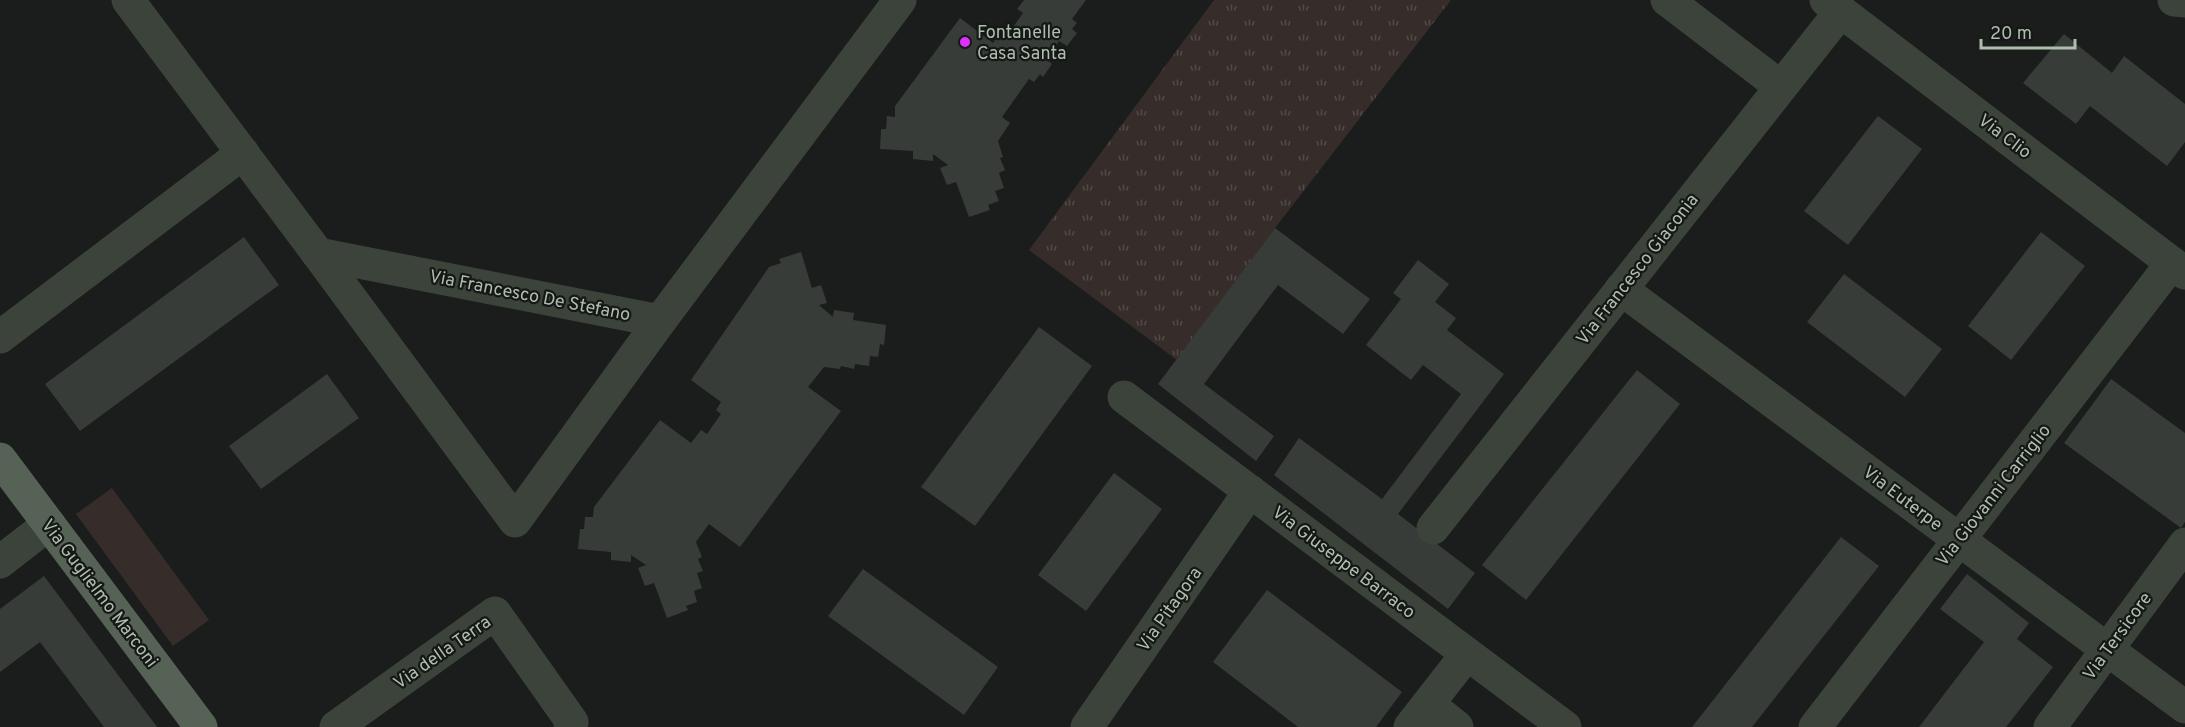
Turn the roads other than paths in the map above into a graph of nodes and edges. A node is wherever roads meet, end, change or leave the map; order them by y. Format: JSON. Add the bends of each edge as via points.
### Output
{"nodes":[{"id":1,"x":128,"y":0,"type":"edge"},
{"id":2,"x":900,"y":0,"type":"edge"},
{"id":3,"x":1667,"y":0,"type":"edge"},
{"id":4,"x":2174,"y":0,"type":"edge"},
{"id":5,"x":2185,"y":1,"type":"edge"},
{"id":6,"x":1833,"y":6,"type":"edge"},
{"id":7,"x":1781,"y":87,"type":"junction"},
{"id":8,"x":243,"y":153,"type":"junction"},
{"id":9,"x":318,"y":254,"type":"junction"},
{"id":10,"x":2178,"y":268,"type":"edge"},
{"id":11,"x":1621,"y":289,"type":"junction"},
{"id":12,"x":660,"y":321,"type":"junction"},
{"id":13,"x":0,"y":337,"type":"edge"},
{"id":14,"x":1125,"y":397,"type":"dead end"},
{"id":15,"x":0,"y":459,"type":"edge"},
{"id":16,"x":1250,"y":491,"type":"junction"},
{"id":17,"x":49,"y":524,"type":"junction"},
{"id":18,"x":1433,"y":528,"type":"dead end"},
{"id":19,"x":1959,"y":540,"type":"junction"},
{"id":20,"x":2185,"y":544,"type":"edge"},
{"id":21,"x":0,"y":562,"type":"edge"},
{"id":22,"x":2107,"y":649,"type":"junction"},
{"id":23,"x":1467,"y":654,"type":"junction"},
{"id":24,"x":2185,"y":707,"type":"edge"},
{"id":25,"x":1419,"y":716,"type":"edge"},
{"id":26,"x":201,"y":727,"type":"edge"},
{"id":27,"x":336,"y":727,"type":"edge"},
{"id":28,"x":570,"y":727,"type":"edge"},
{"id":29,"x":1087,"y":727,"type":"edge"},
{"id":30,"x":1457,"y":727,"type":"edge"},
{"id":31,"x":1565,"y":727,"type":"edge"},
{"id":32,"x":1815,"y":727,"type":"edge"},
{"id":33,"x":2050,"y":727,"type":"edge"}],
"edges":[{"from":1,"to":8,"type":"street"},
{"from":2,"to":12,"type":"street"},
{"from":3,"to":7,"type":"street"},
{"from":4,"to":5,"type":"street"},
{"from":6,"to":7,"type":"street","name":"Via Francesco Giaconia"},
{"from":6,"to":10,"type":"street","name":"Via Clio"},
{"from":7,"to":11,"type":"street","name":"Via Francesco Giaconia"},
{"from":8,"to":9,"type":"street"},
{"from":8,"to":13,"type":"street"},
{"from":9,"to":12,"type":"street","name":"Via Francesco De Stefano"},
{"from":9,"to":12,"type":"street","via":[[515,521]]},
{"from":10,"to":19,"type":"street","name":"Via Giovanni Carriglio"},
{"from":11,"to":18,"type":"street","name":"Via Francesco Giaconia"},
{"from":11,"to":19,"type":"street","name":"Via Euterpe"},
{"from":14,"to":16,"type":"street","name":"Via Giuseppe Barraco"},
{"from":15,"to":17,"type":"main road","name":"Via Guglielmo Marconi"},
{"from":16,"to":23,"type":"street","name":"Via Giuseppe Barraco"},
{"from":16,"to":29,"type":"street","name":"Via Pitagora"},
{"from":17,"to":21,"type":"street"},
{"from":17,"to":26,"type":"main road","name":"Via Guglielmo Marconi"},
{"from":19,"to":22,"type":"street","name":"Via Euterpe"},
{"from":19,"to":32,"type":"street","name":"Via Giovanni Carriglio"},
{"from":20,"to":22,"type":"street","name":"Via Tersicore"},
{"from":22,"to":24,"type":"street","name":"Via Euterpe"},
{"from":22,"to":33,"type":"street","name":"Via Tersicore"},
{"from":23,"to":25,"type":"street"},
{"from":23,"to":31,"type":"street","name":"Via Giuseppe Barraco"},
{"from":25,"to":30,"type":"street"},
{"from":27,"to":28,"type":"street","name":"Via della Terra","via":[[495,613],[572,722]]}]}
